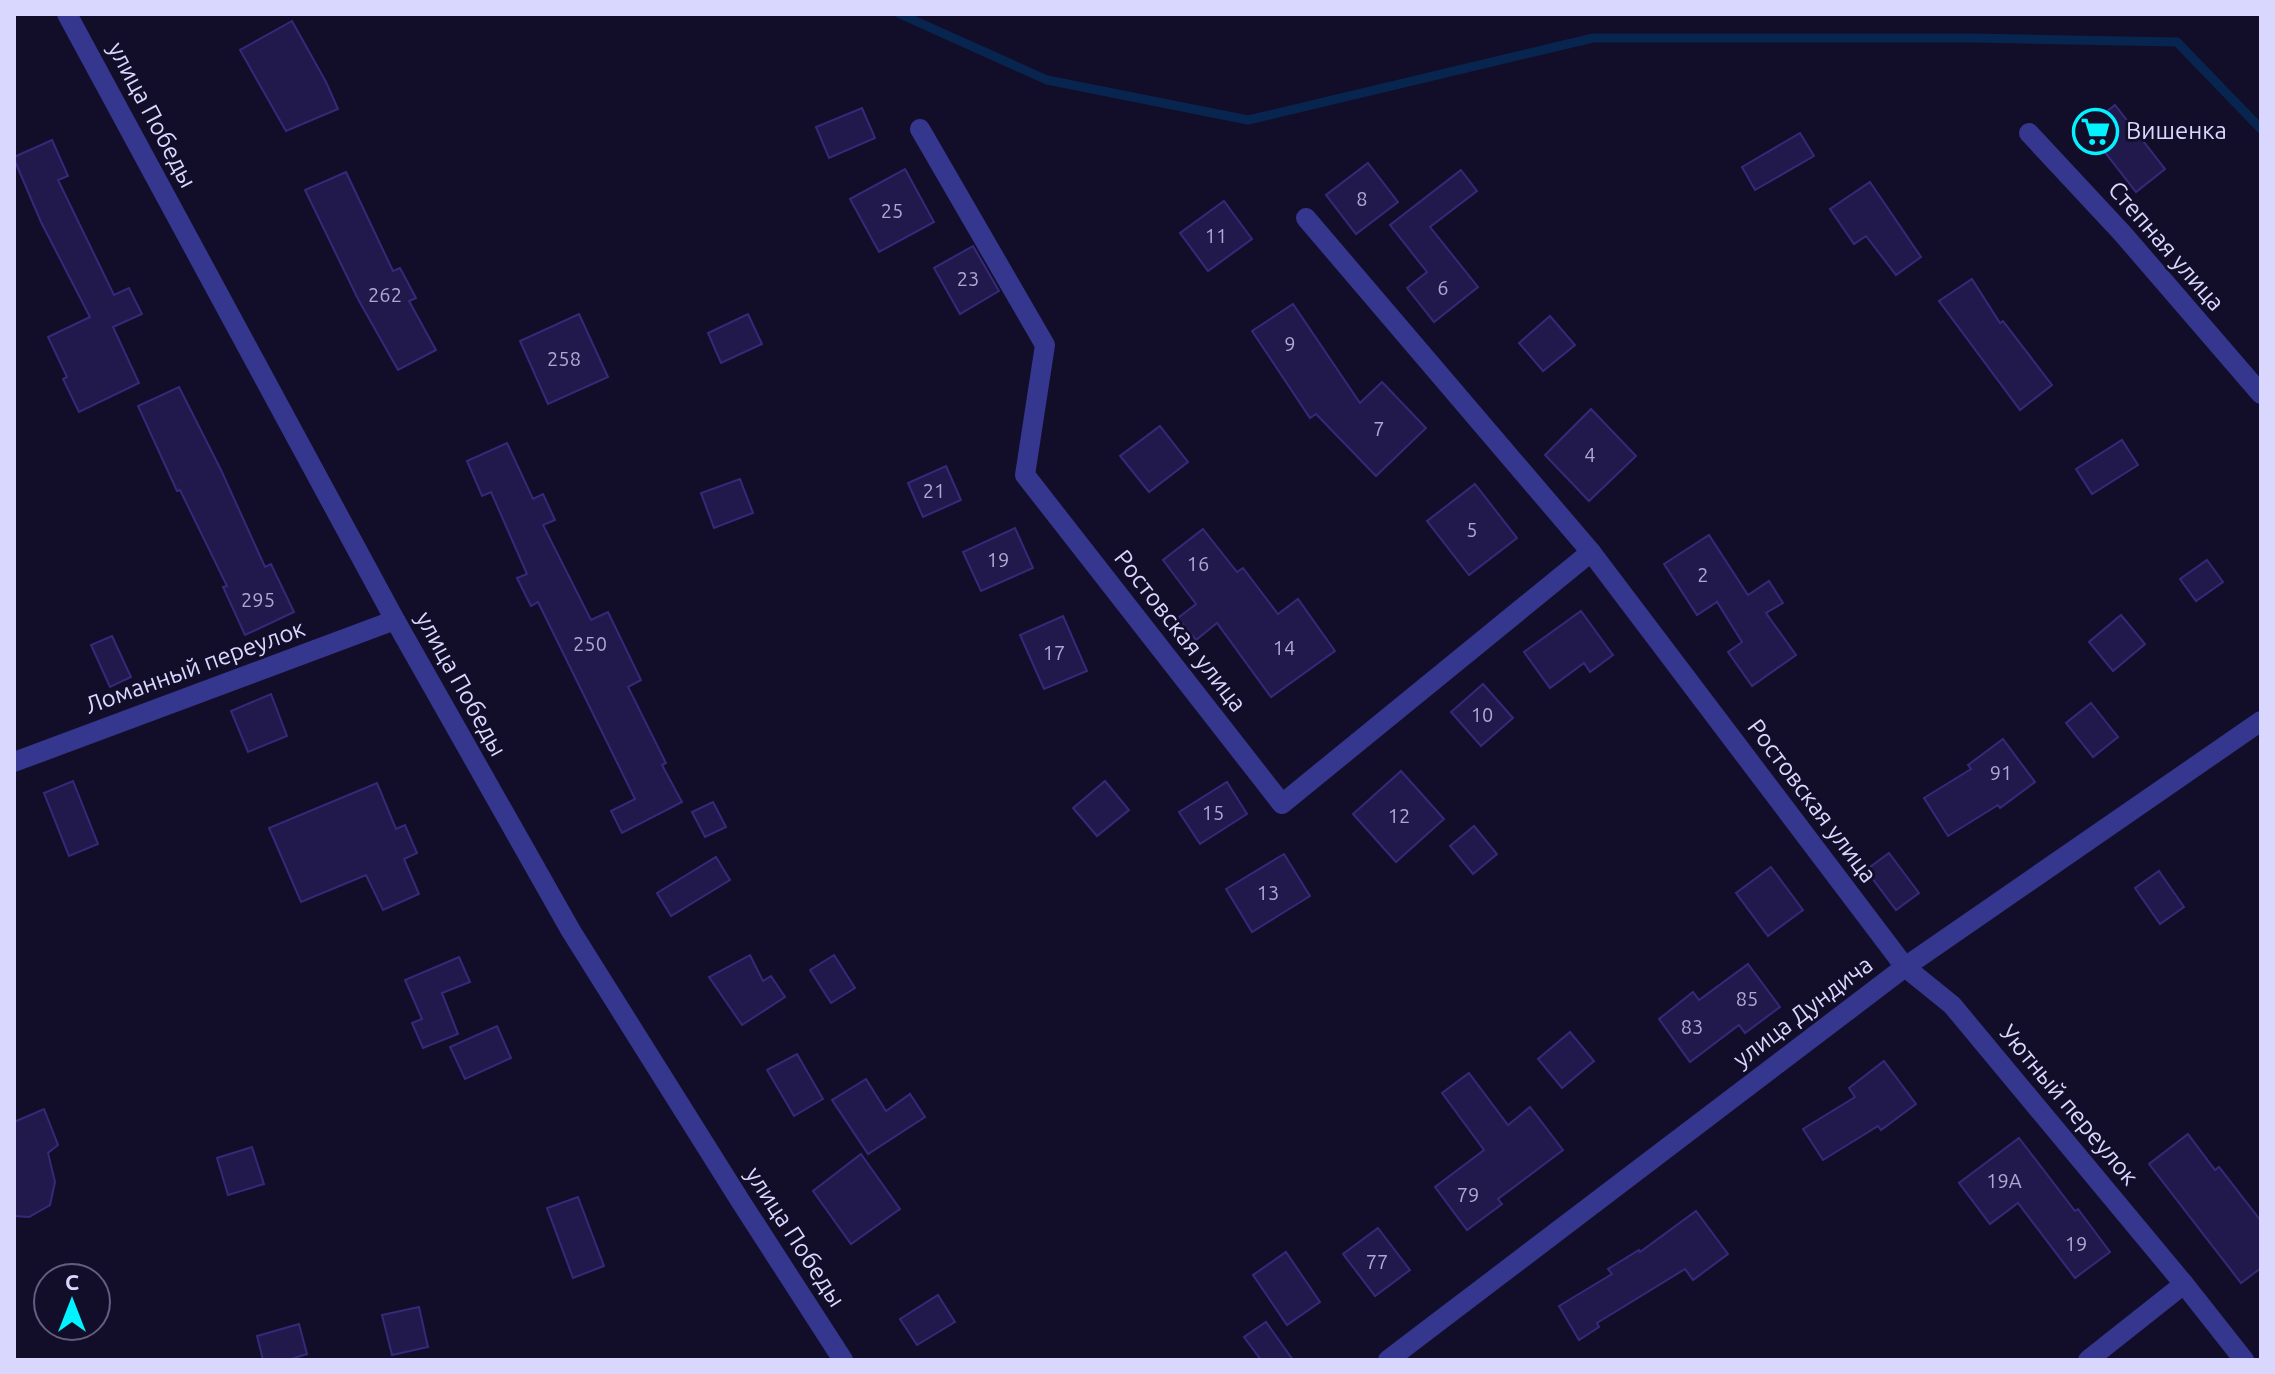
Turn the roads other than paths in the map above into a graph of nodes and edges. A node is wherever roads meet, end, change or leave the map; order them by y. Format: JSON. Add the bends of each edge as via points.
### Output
{"nodes":[{"id":1,"x":67,"y":14,"type":"edge"},
{"id":2,"x":920,"y":129,"type":"dead end"},
{"id":3,"x":2029,"y":133,"type":"dead end"},
{"id":4,"x":1306,"y":218,"type":"dead end"},
{"id":5,"x":2261,"y":394,"type":"edge"},
{"id":6,"x":1591,"y":552,"type":"junction"},
{"id":7,"x":395,"y":620,"type":"junction"},
{"id":8,"x":2261,"y":721,"type":"edge"},
{"id":9,"x":14,"y":762,"type":"edge"},
{"id":10,"x":1905,"y":967,"type":"junction"},
{"id":11,"x":2184,"y":1284,"type":"junction"},
{"id":12,"x":843,"y":1360,"type":"edge"},
{"id":13,"x":1388,"y":1360,"type":"edge"},
{"id":14,"x":2088,"y":1360,"type":"edge"},
{"id":15,"x":2244,"y":1360,"type":"edge"}],
"edges":[{"from":1,"to":7,"type":"street","name":"улица Победы"},
{"from":2,"to":6,"type":"street","name":"Ростовская улица","via":[[1045,345],[1025,475],[1282,804]]},
{"from":3,"to":5,"type":"street","name":"Степная улица"},
{"from":4,"to":6,"type":"street","name":"Ростовская улица"},
{"from":6,"to":10,"type":"street","name":"Ростовская улица"},
{"from":7,"to":9,"type":"street","name":"Ломанный переулок"},
{"from":7,"to":12,"type":"street","name":"улица Победы","via":[[571,931]]},
{"from":8,"to":10,"type":"street","name":"улица Дундича"},
{"from":10,"to":11,"type":"street","name":"Уютный переулок","via":[[1952,1005]]},
{"from":10,"to":13,"type":"street","name":"улица Дундича"},
{"from":11,"to":14,"type":"street"},
{"from":11,"to":15,"type":"street","name":"Уютный переулок"}]}
